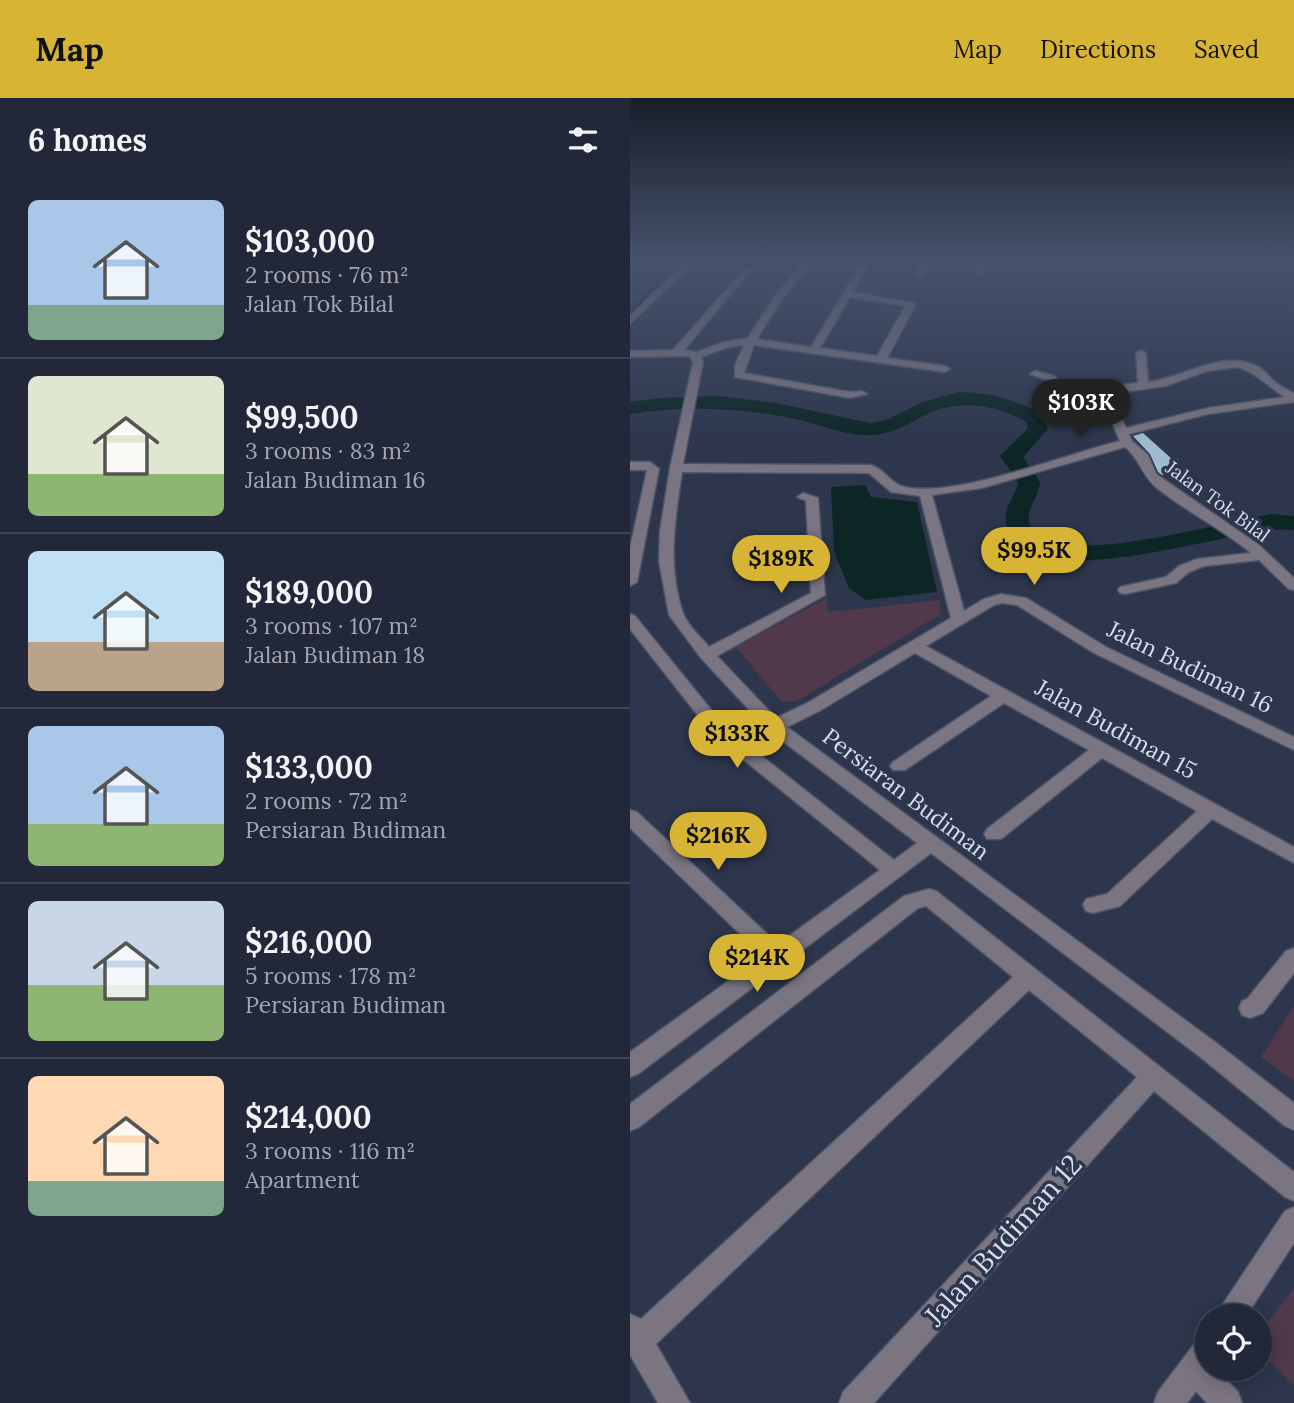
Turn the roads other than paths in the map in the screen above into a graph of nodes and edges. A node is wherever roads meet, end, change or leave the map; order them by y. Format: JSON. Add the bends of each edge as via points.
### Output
{"nodes":[{"id":1,"x":702,"y":323,"type":"edge"},
{"id":2,"x":762,"y":323,"type":"edge"},
{"id":3,"x":830,"y":323,"type":"edge"},
{"id":4,"x":900,"y":323,"type":"edge"},
{"id":5,"x":748,"y":341,"type":"junction"},
{"id":6,"x":814,"y":350,"type":"junction"},
{"id":7,"x":677,"y":352,"type":"junction"},
{"id":8,"x":630,"y":354,"type":"edge"},
{"id":9,"x":1141,"y":354,"type":"dead end"},
{"id":10,"x":696,"y":356,"type":"junction"},
{"id":11,"x":881,"y":359,"type":"junction"},
{"id":12,"x":945,"y":369,"type":"dead end"},
{"id":13,"x":1035,"y":374,"type":"dead end"},
{"id":14,"x":1143,"y":385,"type":"junction"},
{"id":15,"x":862,"y":394,"type":"dead end"},
{"id":16,"x":1096,"y":395,"type":"junction"},
{"id":17,"x":1294,"y":398,"type":"edge"},
{"id":18,"x":1125,"y":438,"type":"junction"},
{"id":19,"x":630,"y":466,"type":"edge"},
{"id":20,"x":676,"y":468,"type":"junction"},
{"id":21,"x":925,"y":492,"type":"junction"},
{"id":22,"x":803,"y":497,"type":"dead end"},
{"id":23,"x":646,"y":509,"type":"junction"},
{"id":24,"x":630,"y":510,"type":"edge"},
{"id":25,"x":1261,"y":555,"type":"junction"},
{"id":26,"x":646,"y":561,"type":"edge"},
{"id":27,"x":630,"y":582,"type":"edge"},
{"id":28,"x":1294,"y":586,"type":"edge"},
{"id":29,"x":1125,"y":590,"type":"dead end"},
{"id":30,"x":630,"y":618,"type":"edge"},
{"id":31,"x":959,"y":620,"type":"junction"},
{"id":32,"x":914,"y":646,"type":"junction"},
{"id":33,"x":707,"y":655,"type":"junction"},
{"id":34,"x":1004,"y":695,"type":"junction"},
{"id":35,"x":774,"y":726,"type":"junction"},
{"id":36,"x":1294,"y":744,"type":"edge"},
{"id":37,"x":1102,"y":749,"type":"junction"},
{"id":38,"x":899,"y":766,"type":"dead end"},
{"id":39,"x":1211,"y":809,"type":"junction"},
{"id":40,"x":630,"y":817,"type":"edge"},
{"id":41,"x":994,"y":834,"type":"dead end"},
{"id":42,"x":931,"y":843,"type":"junction"},
{"id":43,"x":1294,"y":856,"type":"edge"},
{"id":44,"x":894,"y":870,"type":"junction"},
{"id":45,"x":1093,"y":905,"type":"dead end"},
{"id":46,"x":778,"y":957,"type":"junction"},
{"id":47,"x":1294,"y":957,"type":"edge"},
{"id":48,"x":1028,"y":977,"type":"junction"},
{"id":49,"x":1250,"y":1007,"type":"dead end"},
{"id":50,"x":630,"y":1066,"type":"edge"},
{"id":51,"x":1152,"y":1077,"type":"junction"},
{"id":52,"x":1294,"y":1118,"type":"edge"},
{"id":53,"x":630,"y":1119,"type":"edge"},
{"id":54,"x":1294,"y":1188,"type":"edge"},
{"id":55,"x":1294,"y":1220,"type":"edge"},
{"id":56,"x":1237,"y":1304,"type":"edge"},
{"id":57,"x":634,"y":1334,"type":"edge"},
{"id":58,"x":1195,"y":1366,"type":"edge"},
{"id":59,"x":1214,"y":1381,"type":"edge"},
{"id":60,"x":676,"y":1403,"type":"edge"},
{"id":61,"x":854,"y":1403,"type":"edge"},
{"id":62,"x":1169,"y":1403,"type":"edge"},
{"id":63,"x":1227,"y":1403,"type":"edge"}],
"edges":[{"from":1,"to":7,"type":"street"},
{"from":2,"to":5,"type":"street"},
{"from":3,"to":6,"type":"street"},
{"from":4,"to":11,"type":"street"},
{"from":5,"to":6,"type":"street"},
{"from":5,"to":10,"type":"street"},
{"from":5,"to":15,"type":"street","via":[[737,372],[741,377]]},
{"from":6,"to":11,"type":"street"},
{"from":7,"to":8,"type":"street"},
{"from":7,"to":10,"type":"street"},
{"from":9,"to":14,"type":"street"},
{"from":10,"to":20,"type":"street","name":"Persiaran Budiman"},
{"from":11,"to":12,"type":"street"},
{"from":13,"to":16,"type":"street","via":[[1051,378],[1059,390]]},
{"from":14,"to":16,"type":"street","via":[[1116,387]]},
{"from":14,"to":17,"type":"street","via":[[1166,383],[1215,365],[1239,365],[1257,370]]},
{"from":16,"to":18,"type":"street","name":"Jalan Tok Bilal","via":[[1110,405]]},
{"from":17,"to":18,"type":"street","via":[[1208,411]]},
{"from":18,"to":21,"type":"street","via":[[1042,467]]},
{"from":18,"to":25,"type":"street","name":"Jalan Tok Bilal","via":[[1142,455],[1150,476]]},
{"from":19,"to":23,"type":"street","via":[[653,469]]},
{"from":20,"to":21,"type":"street","via":[[871,469],[895,489]]},
{"from":20,"to":26,"type":"street","name":"Persiaran Budiman","via":[[667,531]]},
{"from":21,"to":31,"type":"street"},
{"from":22,"to":33,"type":"street","via":[[812,498],[818,595]]},
{"from":23,"to":24,"type":"street"},
{"from":23,"to":26,"type":"street"},
{"from":25,"to":28,"type":"street","name":"Jalan Tok Bilal"},
{"from":25,"to":29,"type":"street","via":[[1202,562],[1171,580]]},
{"from":26,"to":27,"type":"street"},
{"from":26,"to":33,"type":"street","name":"Persiaran Budiman","via":[[676,615]]},
{"from":30,"to":44,"type":"street","via":[[720,732]]},
{"from":31,"to":32,"type":"street","name":"Jalan Budiman 16"},
{"from":31,"to":36,"type":"street","name":"Jalan Budiman 16","via":[[994,600],[1021,601],[1100,650]]},
{"from":32,"to":34,"type":"street","name":"Jalan Budiman 15"},
{"from":32,"to":35,"type":"street","name":"Jalan Budiman 16"},
{"from":33,"to":35,"type":"street","name":"Persiaran Budiman"},
{"from":34,"to":37,"type":"street","name":"Jalan Budiman 15"},
{"from":34,"to":38,"type":"street"},
{"from":35,"to":42,"type":"street","name":"Persiaran Budiman"},
{"from":37,"to":39,"type":"street","name":"Jalan Budiman 15"},
{"from":37,"to":41,"type":"street"},
{"from":39,"to":43,"type":"street","name":"Jalan Budiman 15"},
{"from":39,"to":45,"type":"street","via":[[1113,901]]},
{"from":40,"to":46,"type":"street"},
{"from":42,"to":44,"type":"street"},
{"from":42,"to":52,"type":"street","name":"Persiaran Budiman"},
{"from":44,"to":46,"type":"street"},
{"from":46,"to":50,"type":"street"},
{"from":47,"to":49,"type":"street"},
{"from":48,"to":51,"type":"street"},
{"from":48,"to":53,"type":"street","via":[[929,897],[919,898]]},
{"from":48,"to":57,"type":"street"},
{"from":51,"to":54,"type":"street"},
{"from":51,"to":61,"type":"street","name":"Jalan Budiman 12"},
{"from":55,"to":56,"type":"street"},
{"from":57,"to":60,"type":"street"},
{"from":58,"to":62,"type":"street"},
{"from":59,"to":63,"type":"street"}]}
